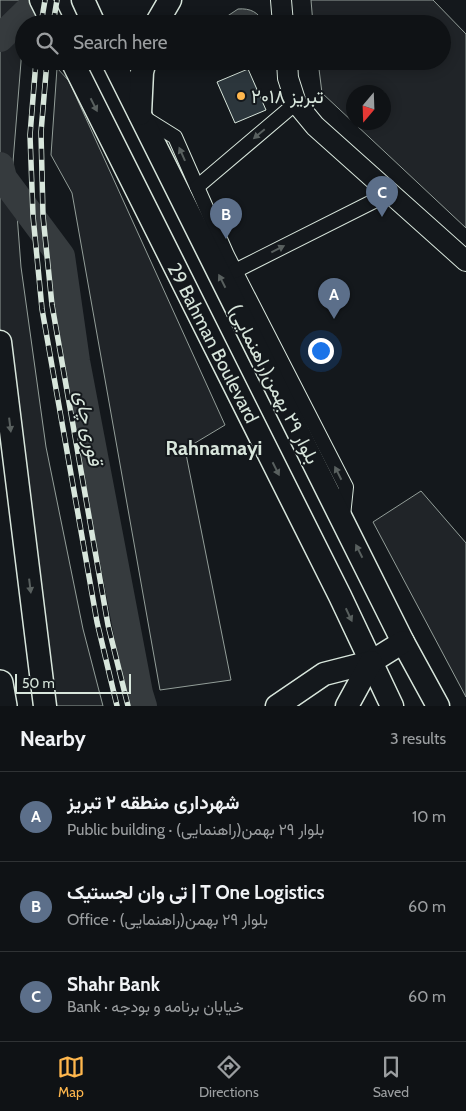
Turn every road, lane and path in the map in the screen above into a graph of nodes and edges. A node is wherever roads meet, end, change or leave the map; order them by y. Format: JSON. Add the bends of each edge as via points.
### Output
{"nodes":[{"id":1,"x":41,"y":0,"type":"edge"},
{"id":2,"x":83,"y":0,"type":"edge"},
{"id":3,"x":170,"y":0,"type":"edge"},
{"id":4,"x":281,"y":0,"type":"edge"},
{"id":5,"x":48,"y":15,"type":"edge"},
{"id":6,"x":90,"y":15,"type":"edge"},
{"id":7,"x":161,"y":15,"type":"edge"},
{"id":8,"x":282,"y":15,"type":"edge"},
{"id":9,"x":77,"y":70,"type":"edge"},
{"id":10,"x":118,"y":70,"type":"edge"},
{"id":11,"x":143,"y":70,"type":"edge"},
{"id":12,"x":288,"y":70,"type":"edge"},
{"id":13,"x":296,"y":103,"type":"junction"},
{"id":14,"x":140,"y":115,"type":"junction"},
{"id":15,"x":197,"y":186,"type":"junction"},
{"id":16,"x":390,"y":193,"type":"junction"},
{"id":17,"x":466,"y":261,"type":"edge"},
{"id":18,"x":235,"y":271,"type":"junction"},
{"id":19,"x":0,"y":342,"type":"edge"},
{"id":20,"x":343,"y":520,"type":"junction"},
{"id":21,"x":403,"y":642,"type":"junction"},
{"id":22,"x":371,"y":662,"type":"junction"},
{"id":23,"x":0,"y":682,"type":"edge"},
{"id":24,"x":4,"y":706,"type":"edge"},
{"id":25,"x":45,"y":706,"type":"edge"},
{"id":26,"x":276,"y":706,"type":"edge"},
{"id":27,"x":347,"y":706,"type":"edge"},
{"id":28,"x":392,"y":706,"type":"edge"},
{"id":29,"x":438,"y":706,"type":"edge"}],
"edges":[{"from":1,"to":5,"type":"main road"},
{"from":2,"to":6,"type":"main road"},
{"from":3,"to":7,"type":"main road"},
{"from":4,"to":8,"type":"street"},
{"from":9,"to":22,"type":"main road","name":"29 Bahman Boulevard","one_way":true},
{"from":10,"to":14,"type":"main road","name":"بلوار ٢٩ بهمن(راهنمایی)"},
{"from":11,"to":14,"type":"main road"},
{"from":12,"to":13,"type":"street"},
{"from":13,"to":15,"type":"street","one_way":true},
{"from":13,"to":16,"type":"street","via":[[315,126]]},
{"from":15,"to":14,"type":"street","one_way":true,"via":[[175,137]]},
{"from":20,"to":14,"type":"main road","name":"بلوار ٢٩ بهمن(راهنمایی)","one_way":true},
{"from":15,"to":18,"type":"street"},
{"from":16,"to":17,"type":"street"},
{"from":18,"to":16,"type":"street","one_way":true},
{"from":20,"to":18,"type":"street","one_way":true,"via":[[346,487]]},
{"from":19,"to":25,"type":"main road","one_way":true},
{"from":21,"to":20,"type":"main road","name":"بلوار ٢٩ بهمن(راهنمایی)","one_way":true},
{"from":21,"to":22,"type":"main road"},
{"from":21,"to":29,"type":"main road","name":"بلوار ٢٩ بهمن(راهنمایی)"},
{"from":22,"to":26,"type":"main road","via":[[324,674]]},
{"from":22,"to":27,"type":"main road"},
{"from":22,"to":28,"type":"main road","name":"29 Bahman Boulevard"},
{"from":23,"to":24,"type":"highway"}]}
